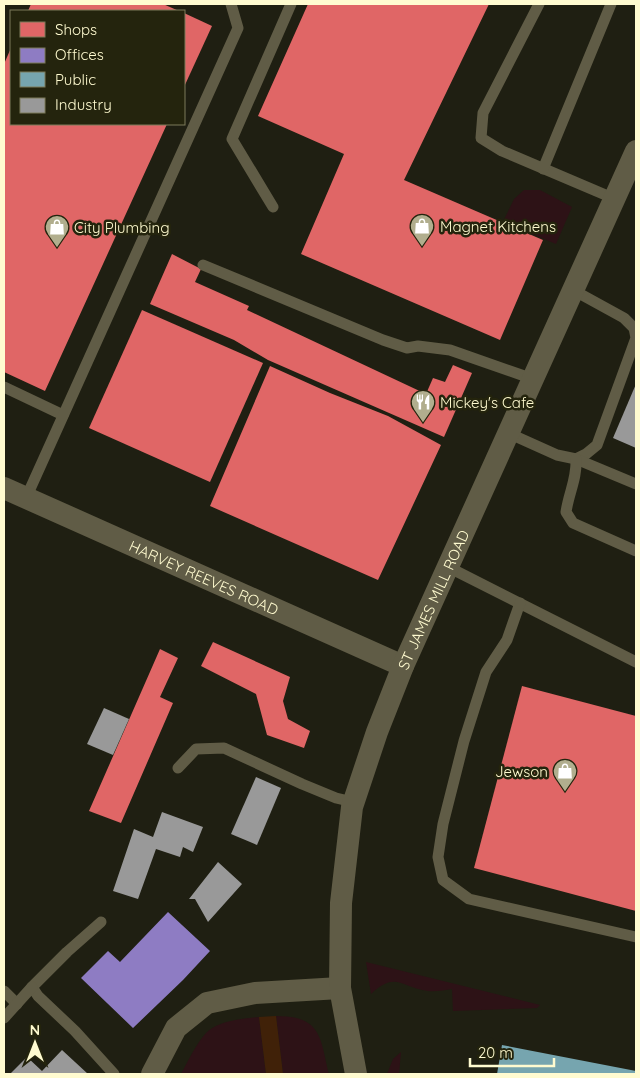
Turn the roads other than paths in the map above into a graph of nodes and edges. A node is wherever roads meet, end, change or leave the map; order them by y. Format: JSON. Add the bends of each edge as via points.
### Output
{"nodes":[{"id":1,"x":231,"y":4,"type":"edge"},
{"id":2,"x":290,"y":4,"type":"edge"},
{"id":3,"x":538,"y":4,"type":"edge"},
{"id":4,"x":612,"y":4,"type":"edge"},
{"id":5,"x":636,"y":151,"type":"edge"},
{"id":6,"x":543,"y":169,"type":"junction"},
{"id":7,"x":615,"y":199,"type":"junction"},
{"id":8,"x":273,"y":207,"type":"dead end"},
{"id":9,"x":203,"y":264,"type":"dead end"},
{"id":10,"x":573,"y":290,"type":"junction"},
{"id":11,"x":533,"y":379,"type":"junction"},
{"id":12,"x":4,"y":386,"type":"edge"},
{"id":13,"x":63,"y":415,"type":"junction"},
{"id":14,"x":508,"y":433,"type":"junction"},
{"id":15,"x":576,"y":459,"type":"junction"},
{"id":16,"x":636,"y":484,"type":"edge"},
{"id":17,"x":4,"y":488,"type":"edge"},
{"id":18,"x":26,"y":498,"type":"junction"},
{"id":19,"x":636,"y":550,"type":"edge"},
{"id":20,"x":448,"y":568,"type":"junction"},
{"id":21,"x":520,"y":603,"type":"junction"},
{"id":22,"x":636,"y":662,"type":"edge"},
{"id":23,"x":403,"y":666,"type":"junction"},
{"id":24,"x":178,"y":768,"type":"dead end"},
{"id":25,"x":353,"y":802,"type":"junction"},
{"id":26,"x":101,"y":922,"type":"dead end"},
{"id":27,"x":636,"y":937,"type":"edge"},
{"id":28,"x":32,"y":987,"type":"junction"},
{"id":29,"x":340,"y":988,"type":"junction"},
{"id":30,"x":4,"y":991,"type":"edge"},
{"id":31,"x":17,"y":1004,"type":"junction"},
{"id":32,"x":4,"y":1018,"type":"edge"},
{"id":33,"x":114,"y":1074,"type":"edge"},
{"id":34,"x":152,"y":1074,"type":"edge"},
{"id":35,"x":356,"y":1074,"type":"edge"}],
"edges":[{"from":1,"to":13,"type":"lane","via":[[238,28]]},
{"from":2,"to":8,"type":"lane","via":[[232,139]]},
{"from":3,"to":6,"type":"lane","via":[[483,114],[481,138]]},
{"from":4,"to":6,"type":"lane"},
{"from":5,"to":7,"type":"street","name":"ST JAMES MILL ROAD"},
{"from":6,"to":7,"type":"lane"},
{"from":7,"to":10,"type":"street","name":"ST JAMES MILL ROAD"},
{"from":9,"to":11,"type":"lane","via":[[383,340],[407,348],[418,346],[450,350]]},
{"from":10,"to":11,"type":"street","name":"ST JAMES MILL ROAD"},
{"from":10,"to":15,"type":"lane","via":[[624,318],[634,328],[636,338],[597,445]]},
{"from":11,"to":14,"type":"street","name":"ST JAMES MILL ROAD"},
{"from":12,"to":13,"type":"lane"},
{"from":13,"to":18,"type":"lane"},
{"from":14,"to":15,"type":"lane","via":[[557,455]]},
{"from":14,"to":20,"type":"street","name":"ST JAMES MILL ROAD"},
{"from":15,"to":16,"type":"lane"},
{"from":15,"to":19,"type":"lane","via":[[577,474],[568,496],[566,512],[573,523]]},
{"from":17,"to":18,"type":"street","name":"HARVEY REEVES ROAD"},
{"from":18,"to":23,"type":"street","name":"HARVEY REEVES ROAD"},
{"from":20,"to":21,"type":"lane"},
{"from":20,"to":23,"type":"street","name":"ST JAMES MILL ROAD"},
{"from":21,"to":22,"type":"lane"},
{"from":21,"to":27,"type":"lane","via":[[507,640],[486,672],[464,740],[438,857],[443,880],[469,899]]},
{"from":23,"to":25,"type":"street","name":"ST JAMES MILL ROAD"},
{"from":24,"to":25,"type":"lane","via":[[196,749],[224,748],[302,784]]},
{"from":25,"to":29,"type":"street","name":"ST JAMES MILL ROAD","via":[[340,903]]},
{"from":26,"to":28,"type":"lane"},
{"from":28,"to":31,"type":"lane"},
{"from":28,"to":33,"type":"lane"},
{"from":29,"to":34,"type":"street","via":[[255,993],[208,1003],[176,1028]]},
{"from":29,"to":35,"type":"street","name":"ST JAMES MILL ROAD"},
{"from":30,"to":31,"type":"lane"},
{"from":31,"to":32,"type":"lane"}]}
